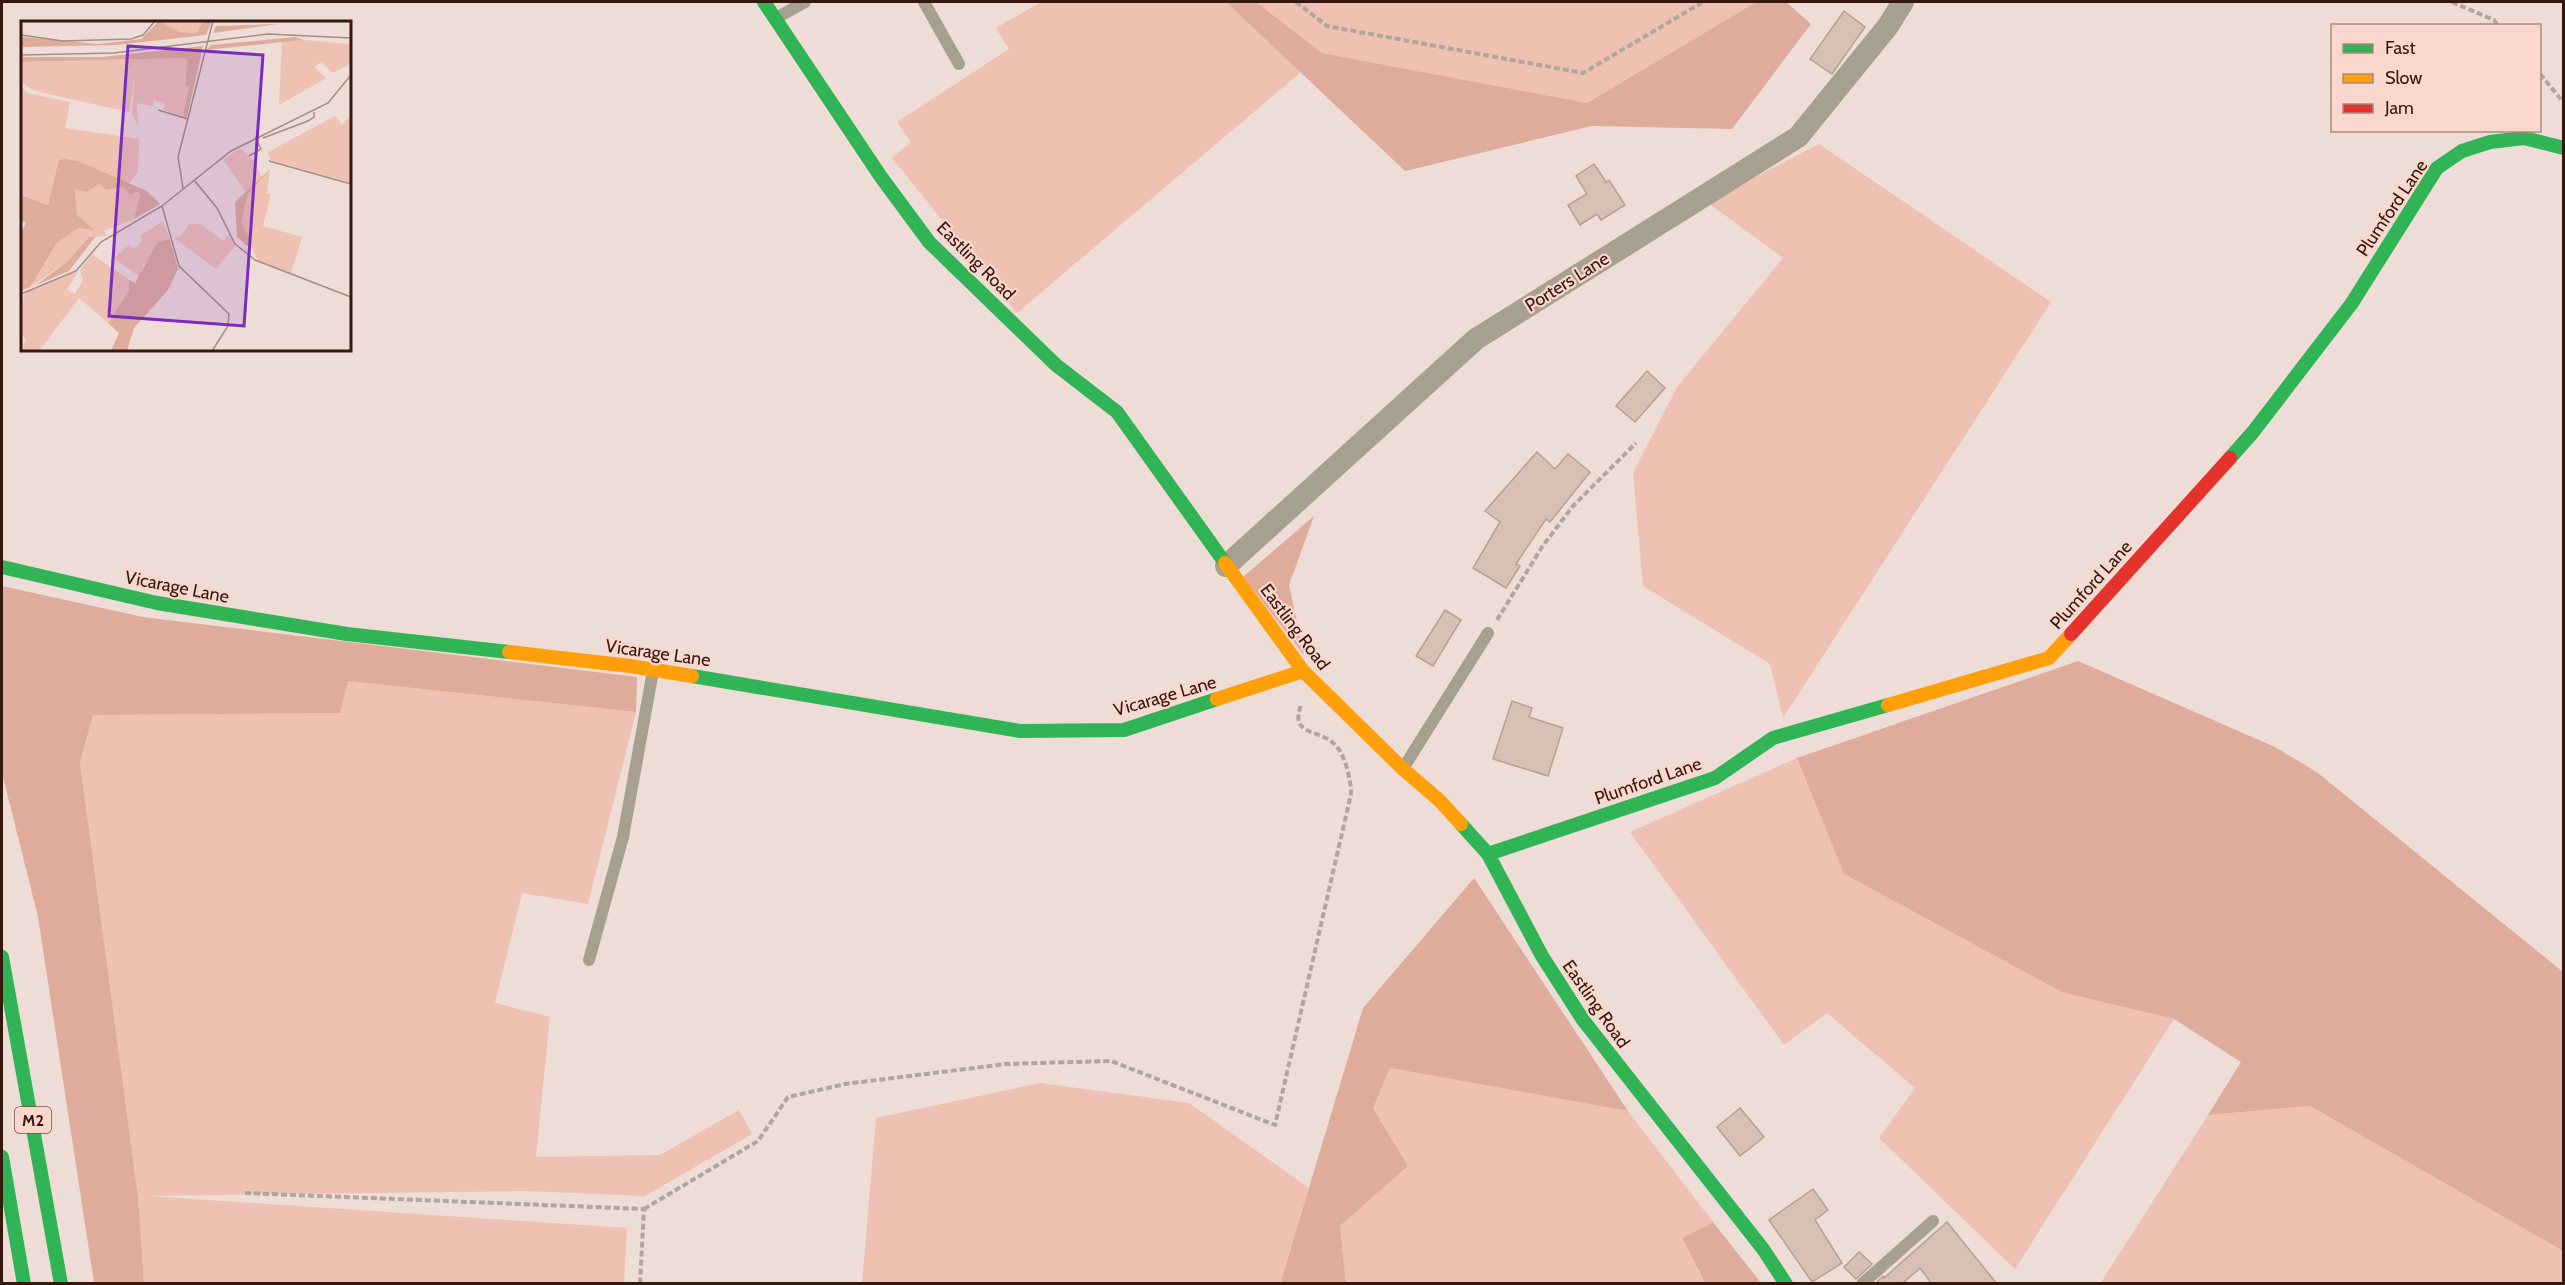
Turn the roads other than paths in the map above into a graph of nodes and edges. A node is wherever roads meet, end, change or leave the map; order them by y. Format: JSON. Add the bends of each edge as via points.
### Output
{"nodes":[{"id":1,"x":764,"y":2,"type":"edge"},
{"id":2,"x":806,"y":2,"type":"edge"},
{"id":3,"x":924,"y":2,"type":"edge"},
{"id":4,"x":1904,"y":2,"type":"edge"},
{"id":5,"x":775,"y":19,"type":"junction"},
{"id":6,"x":959,"y":63,"type":"dead end"},
{"id":7,"x":2564,"y":148,"type":"edge"},
{"id":8,"x":1226,"y":566,"type":"junction"},
{"id":9,"x":2,"y":567,"type":"edge"},
{"id":10,"x":1488,"y":633,"type":"road end"},
{"id":11,"x":653,"y":670,"type":"junction"},
{"id":12,"x":1304,"y":671,"type":"junction"},
{"id":13,"x":1402,"y":769,"type":"junction"},
{"id":14,"x":1588,"y":815,"type":"dead end"},
{"id":15,"x":1488,"y":854,"type":"junction"},
{"id":16,"x":2,"y":957,"type":"edge"},
{"id":17,"x":588,"y":960,"type":"dead end"},
{"id":18,"x":2,"y":1156,"type":"edge"},
{"id":19,"x":1933,"y":1221,"type":"dead end"},
{"id":20,"x":24,"y":1284,"type":"edge"},
{"id":21,"x":61,"y":1284,"type":"edge"},
{"id":22,"x":1786,"y":1284,"type":"edge"},
{"id":23,"x":1862,"y":1284,"type":"edge"}],
"edges":[{"from":1,"to":5,"type":"main road","name":"Eastling Road"},
{"from":2,"to":5,"type":"lane"},
{"from":3,"to":6,"type":"lane"},
{"from":4,"to":8,"type":"street","name":"Porters Lane","via":[[1798,137],[1476,339]]},
{"from":5,"to":8,"type":"main road","name":"Eastling Road","via":[[929,242],[1056,365],[1116,412]]},
{"from":7,"to":15,"type":"main road","name":"Plumford Lane","via":[[2524,138],[2490,142],[2462,151],[2437,168],[2352,303],[2253,432],[2049,658],[1773,738],[1715,778]]},
{"from":8,"to":12,"type":"main road","name":"Eastling Road"},
{"from":9,"to":11,"type":"main road","name":"Vicarage Lane","via":[[157,603],[347,634]]},
{"from":10,"to":13,"type":"lane"},
{"from":11,"to":12,"type":"main road","name":"Vicarage Lane","via":[[1020,731],[1124,730]]},
{"from":11,"to":17,"type":"lane","via":[[623,837]]},
{"from":12,"to":13,"type":"main road","name":"Eastling Road"},
{"from":13,"to":15,"type":"main road","name":"Eastling Road","via":[[1440,801]]},
{"from":14,"to":15,"type":"street","via":[[1528,832],[1498,845]]},
{"from":15,"to":22,"type":"main road","name":"Eastling Road","via":[[1542,956],[1583,1020],[1763,1249]]},
{"from":16,"to":21,"type":"main road","number":"M2"},
{"from":18,"to":20,"type":"main road"},
{"from":19,"to":23,"type":"lane"}]}
